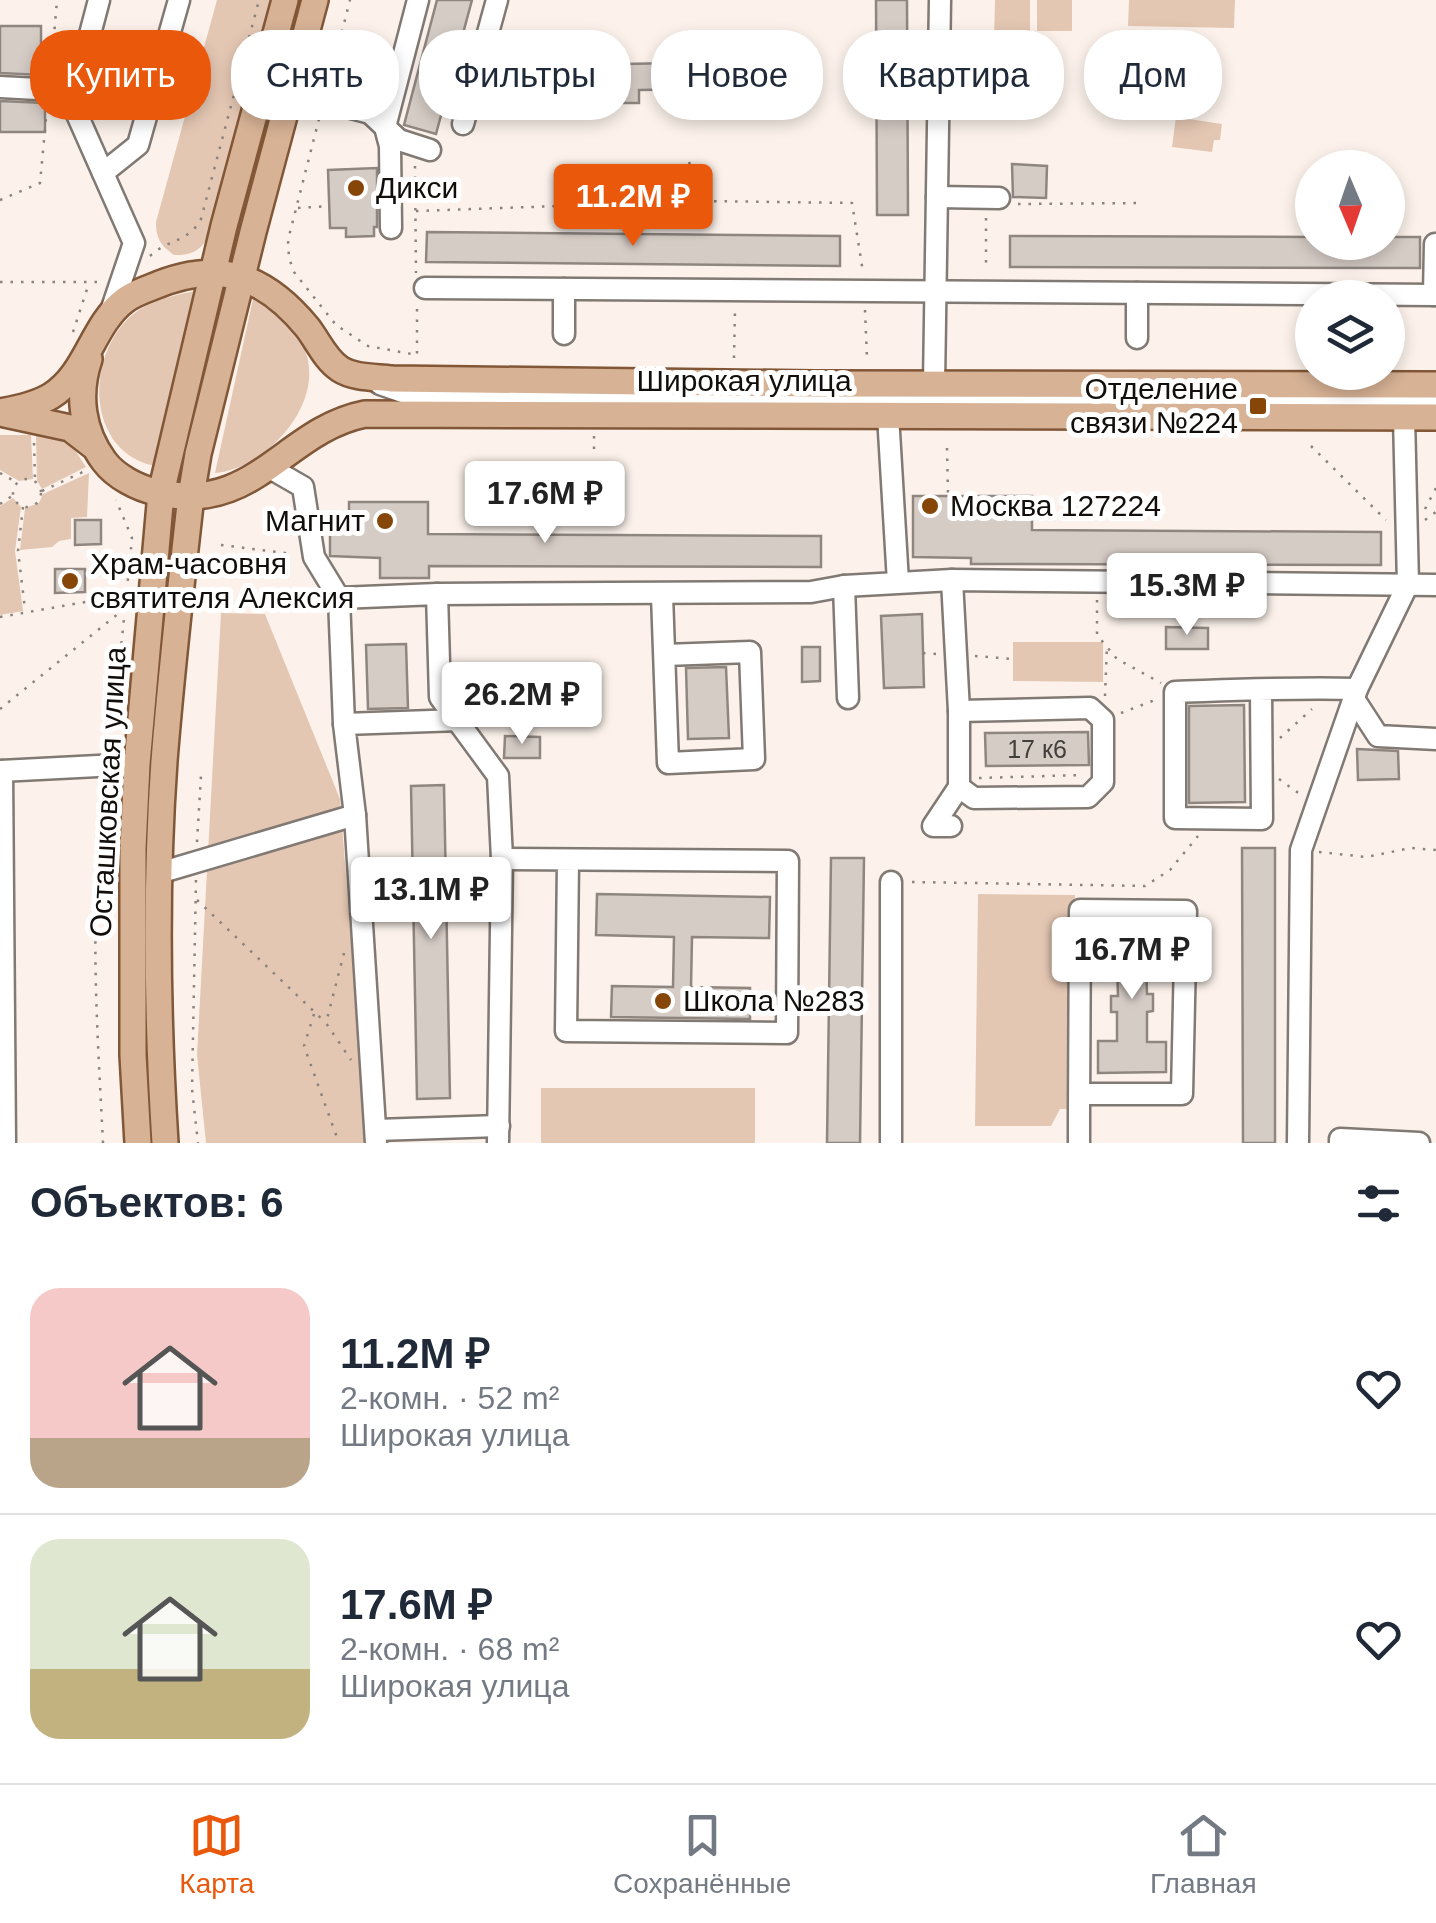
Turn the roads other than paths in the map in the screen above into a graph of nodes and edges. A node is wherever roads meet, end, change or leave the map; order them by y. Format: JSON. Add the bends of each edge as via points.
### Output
{"nodes":[{"id":1,"x":99,"y":0,"type":"edge"},
{"id":2,"x":179,"y":0,"type":"edge"},
{"id":3,"x":285,"y":0,"type":"edge"},
{"id":4,"x":314,"y":0,"type":"edge"},
{"id":5,"x":418,"y":0,"type":"edge"},
{"id":6,"x":497,"y":0,"type":"edge"},
{"id":7,"x":940,"y":0,"type":"edge"},
{"id":8,"x":91,"y":30,"type":"edge"},
{"id":9,"x":306,"y":30,"type":"edge"},
{"id":10,"x":0,"y":87,"type":"edge"},
{"id":11,"x":30,"y":88,"type":"edge"},
{"id":12,"x":79,"y":120,"type":"edge"},
{"id":13,"x":283,"y":120,"type":"edge"},
{"id":14,"x":377,"y":120,"type":"edge"},
{"id":15,"x":463,"y":124,"type":"dead end"},
{"id":16,"x":385,"y":127,"type":"junction"},
{"id":17,"x":423,"y":147,"type":"road end"},
{"id":18,"x":102,"y":173,"type":"junction"},
{"id":19,"x":937,"y":198,"type":"junction"},
{"id":20,"x":992,"y":198,"type":"road end"},
{"id":21,"x":391,"y":228,"type":"dead end"},
{"id":22,"x":1435,"y":244,"type":"edge"},
{"id":23,"x":214,"y":272,"type":"junction"},
{"id":24,"x":242,"y":276,"type":"junction"},
{"id":25,"x":564,"y":289,"type":"junction"},
{"id":26,"x":936,"y":291,"type":"junction"},
{"id":27,"x":1137,"y":293,"type":"junction"},
{"id":28,"x":419,"y":294,"type":"road end"},
{"id":29,"x":1435,"y":294,"type":"edge"},
{"id":30,"x":91,"y":333,"type":"junction"},
{"id":31,"x":564,"y":334,"type":"dead end"},
{"id":32,"x":1137,"y":338,"type":"dead end"},
{"id":33,"x":357,"y":375,"type":"junction"},
{"id":34,"x":934,"y":384,"type":"junction"},
{"id":35,"x":1436,"y":384,"type":"edge"},
{"id":36,"x":417,"y":397,"type":"junction"},
{"id":37,"x":646,"y":397,"type":"junction"},
{"id":38,"x":1083,"y":400,"type":"junction"},
{"id":39,"x":1436,"y":400,"type":"edge"},
{"id":40,"x":0,"y":413,"type":"edge"},
{"id":41,"x":365,"y":414,"type":"junction"},
{"id":42,"x":888,"y":415,"type":"junction"},
{"id":43,"x":1404,"y":417,"type":"junction"},
{"id":44,"x":1436,"y":417,"type":"edge"},
{"id":45,"x":91,"y":457,"type":"junction"},
{"id":46,"x":270,"y":468,"type":"junction"},
{"id":47,"x":161,"y":494,"type":"junction"},
{"id":48,"x":191,"y":496,"type":"junction"},
{"id":49,"x":952,"y":580,"type":"junction"},
{"id":50,"x":898,"y":582,"type":"junction"},
{"id":51,"x":1408,"y":584,"type":"junction"},
{"id":52,"x":1436,"y":585,"type":"edge"},
{"id":53,"x":844,"y":586,"type":"junction"},
{"id":54,"x":437,"y":594,"type":"junction"},
{"id":55,"x":662,"y":595,"type":"junction"},
{"id":56,"x":339,"y":598,"type":"junction"},
{"id":57,"x":665,"y":655,"type":"junction"},
{"id":58,"x":1261,"y":690,"type":"junction"},
{"id":59,"x":1356,"y":694,"type":"junction"},
{"id":60,"x":848,"y":698,"type":"dead end"},
{"id":61,"x":959,"y":711,"type":"junction"},
{"id":62,"x":460,"y":720,"type":"junction"},
{"id":63,"x":344,"y":724,"type":"junction"},
{"id":64,"x":1436,"y":739,"type":"edge"},
{"id":65,"x":137,"y":764,"type":"junction"},
{"id":66,"x":1,"y":771,"type":"edge"},
{"id":67,"x":959,"y":787,"type":"junction"},
{"id":68,"x":355,"y":816,"type":"junction"},
{"id":69,"x":951,"y":826,"type":"dead end"},
{"id":70,"x":502,"y":859,"type":"junction"},
{"id":71,"x":568,"y":861,"type":"junction"},
{"id":72,"x":159,"y":873,"type":"junction"},
{"id":73,"x":890,"y":882,"type":"road end"},
{"id":74,"x":1080,"y":1094,"type":"junction"},
{"id":75,"x":498,"y":1134,"type":"edge"},
{"id":76,"x":376,"y":1136,"type":"edge"},
{"id":77,"x":5,"y":1143,"type":"edge"},
{"id":78,"x":138,"y":1143,"type":"edge"},
{"id":79,"x":165,"y":1143,"type":"edge"},
{"id":80,"x":892,"y":1143,"type":"edge"},
{"id":81,"x":1079,"y":1143,"type":"edge"},
{"id":82,"x":1298,"y":1143,"type":"edge"},
{"id":83,"x":1340,"y":1143,"type":"edge"},
{"id":84,"x":1419,"y":1143,"type":"edge"}],
"edges":[{"from":1,"to":8,"type":"lane"},
{"from":2,"to":18,"type":"lane","via":[[138,145]]},
{"from":3,"to":23,"type":"main road","name":"Осташковская улица"},
{"from":4,"to":9,"type":"main road","name":"Осташковская улица"},
{"from":5,"to":16,"type":"lane"},
{"from":6,"to":15,"type":"lane"},
{"from":7,"to":19,"type":"lane"},
{"from":10,"to":11,"type":"lane"},
{"from":12,"to":18,"type":"lane"},
{"from":13,"to":24,"type":"main road","name":"Осташковская улица"},
{"from":14,"to":16,"type":"lane"},
{"from":16,"to":17,"type":"lane"},
{"from":16,"to":21,"type":"lane"},
{"from":18,"to":30,"type":"lane","via":[[134,243],[122,284]]},
{"from":19,"to":20,"type":"lane"},
{"from":19,"to":26,"type":"lane"},
{"from":22,"to":29,"type":"lane"},
{"from":23,"to":24,"type":"main road","name":"Широкая улица"},
{"from":23,"to":30,"type":"main road","name":"Широкая улица","via":[[183,276],[124,300]]},
{"from":23,"to":47,"type":"main road","name":"Осташковская улица"},
{"from":24,"to":33,"type":"main road","name":"Широкая улица","via":[[272,290],[335,366]]},
{"from":24,"to":48,"type":"main road","name":"Осташковская улица"},
{"from":25,"to":26,"type":"lane"},
{"from":25,"to":28,"type":"lane"},
{"from":25,"to":31,"type":"lane"},
{"from":26,"to":27,"type":"lane"},
{"from":26,"to":34,"type":"lane"},
{"from":27,"to":29,"type":"lane"},
{"from":27,"to":32,"type":"lane"},
{"from":30,"to":40,"type":"main road","name":"Широкая улица","via":[[72,377],[52,396]]},
{"from":30,"to":45,"type":"main road","via":[[82,393]]},
{"from":33,"to":36,"type":"lane","name":"Широкая улица"},
{"from":33,"to":37,"type":"main road","name":"Широкая улица"},
{"from":34,"to":37,"type":"main road","name":"Широкая улица"},
{"from":34,"to":38,"type":"main road","name":"Широкая улица"},
{"from":35,"to":38,"type":"main road","name":"Широкая улица"},
{"from":36,"to":37,"type":"lane","name":"Широкая улица"},
{"from":36,"to":41,"type":"lane"},
{"from":37,"to":38,"type":"lane","name":"Широкая улица"},
{"from":37,"to":41,"type":"main road","name":"Широкая улица"},
{"from":37,"to":42,"type":"main road","name":"Широкая улица"},
{"from":38,"to":39,"type":"lane","name":"Широкая улица"},
{"from":38,"to":42,"type":"main road","name":"Широкая улица"},
{"from":38,"to":43,"type":"main road","name":"Широкая улица"},
{"from":40,"to":45,"type":"main road","via":[[70,428]]},
{"from":41,"to":46,"type":"main road","name":"Широкая улица","via":[[319,430]]},
{"from":42,"to":50,"type":"lane"},
{"from":43,"to":44,"type":"main road","name":"Широкая улица"},
{"from":43,"to":51,"type":"lane"},
{"from":45,"to":47,"type":"main road","name":"Широкая улица"},
{"from":46,"to":48,"type":"main road","name":"Широкая улица","via":[[243,484]]},
{"from":46,"to":56,"type":"lane","via":[[303,487],[314,557]]},
{"from":47,"to":48,"type":"main road","name":"Широкая улица"},
{"from":47,"to":65,"type":"main road","name":"Осташковская улица"},
{"from":48,"to":72,"type":"main road","name":"Осташковская улица"},
{"from":49,"to":50,"type":"lane"},
{"from":49,"to":51,"type":"lane"},
{"from":49,"to":61,"type":"lane"},
{"from":50,"to":53,"type":"lane"},
{"from":51,"to":52,"type":"lane"},
{"from":51,"to":59,"type":"lane"},
{"from":53,"to":55,"type":"lane"},
{"from":53,"to":60,"type":"lane"},
{"from":54,"to":55,"type":"lane"},
{"from":54,"to":56,"type":"lane"},
{"from":54,"to":62,"type":"lane","via":[[440,697]]},
{"from":55,"to":57,"type":"lane"},
{"from":56,"to":63,"type":"lane"},
{"from":57,"to":57,"type":"lane","via":[[668,763],[754,759],[750,652]]},
{"from":58,"to":58,"type":"lane","via":[[1175,692],[1176,818],[1262,818]]},
{"from":58,"to":59,"type":"lane","via":[[1335,688]]},
{"from":59,"to":64,"type":"lane","via":[[1378,736]]},
{"from":59,"to":82,"type":"lane","via":[[1301,850]]},
{"from":61,"to":67,"type":"lane"},
{"from":61,"to":67,"type":"lane","via":[[1090,708],[1103,720],[1103,782],[1088,797],[974,798]]},
{"from":62,"to":63,"type":"lane"},
{"from":62,"to":70,"type":"lane","via":[[498,776]]},
{"from":63,"to":68,"type":"lane"},
{"from":65,"to":66,"type":"lane"},
{"from":65,"to":78,"type":"main road","name":"Осташковская улица","via":[[131,932]]},
{"from":66,"to":77,"type":"lane"},
{"from":67,"to":69,"type":"lane","via":[[933,826]]},
{"from":68,"to":72,"type":"lane"},
{"from":68,"to":76,"type":"lane"},
{"from":70,"to":71,"type":"lane"},
{"from":70,"to":75,"type":"lane"},
{"from":71,"to":71,"type":"lane","via":[[788,861],[787,1033],[566,1031]]},
{"from":72,"to":79,"type":"main road","name":"Осташковская улица"},
{"from":73,"to":80,"type":"lane"},
{"from":74,"to":74,"type":"lane","via":[[1080,910],[1186,911],[1182,1094]]},
{"from":74,"to":81,"type":"lane"},
{"from":75,"to":76,"type":"lane"},
{"from":83,"to":84,"type":"lane"}]}
